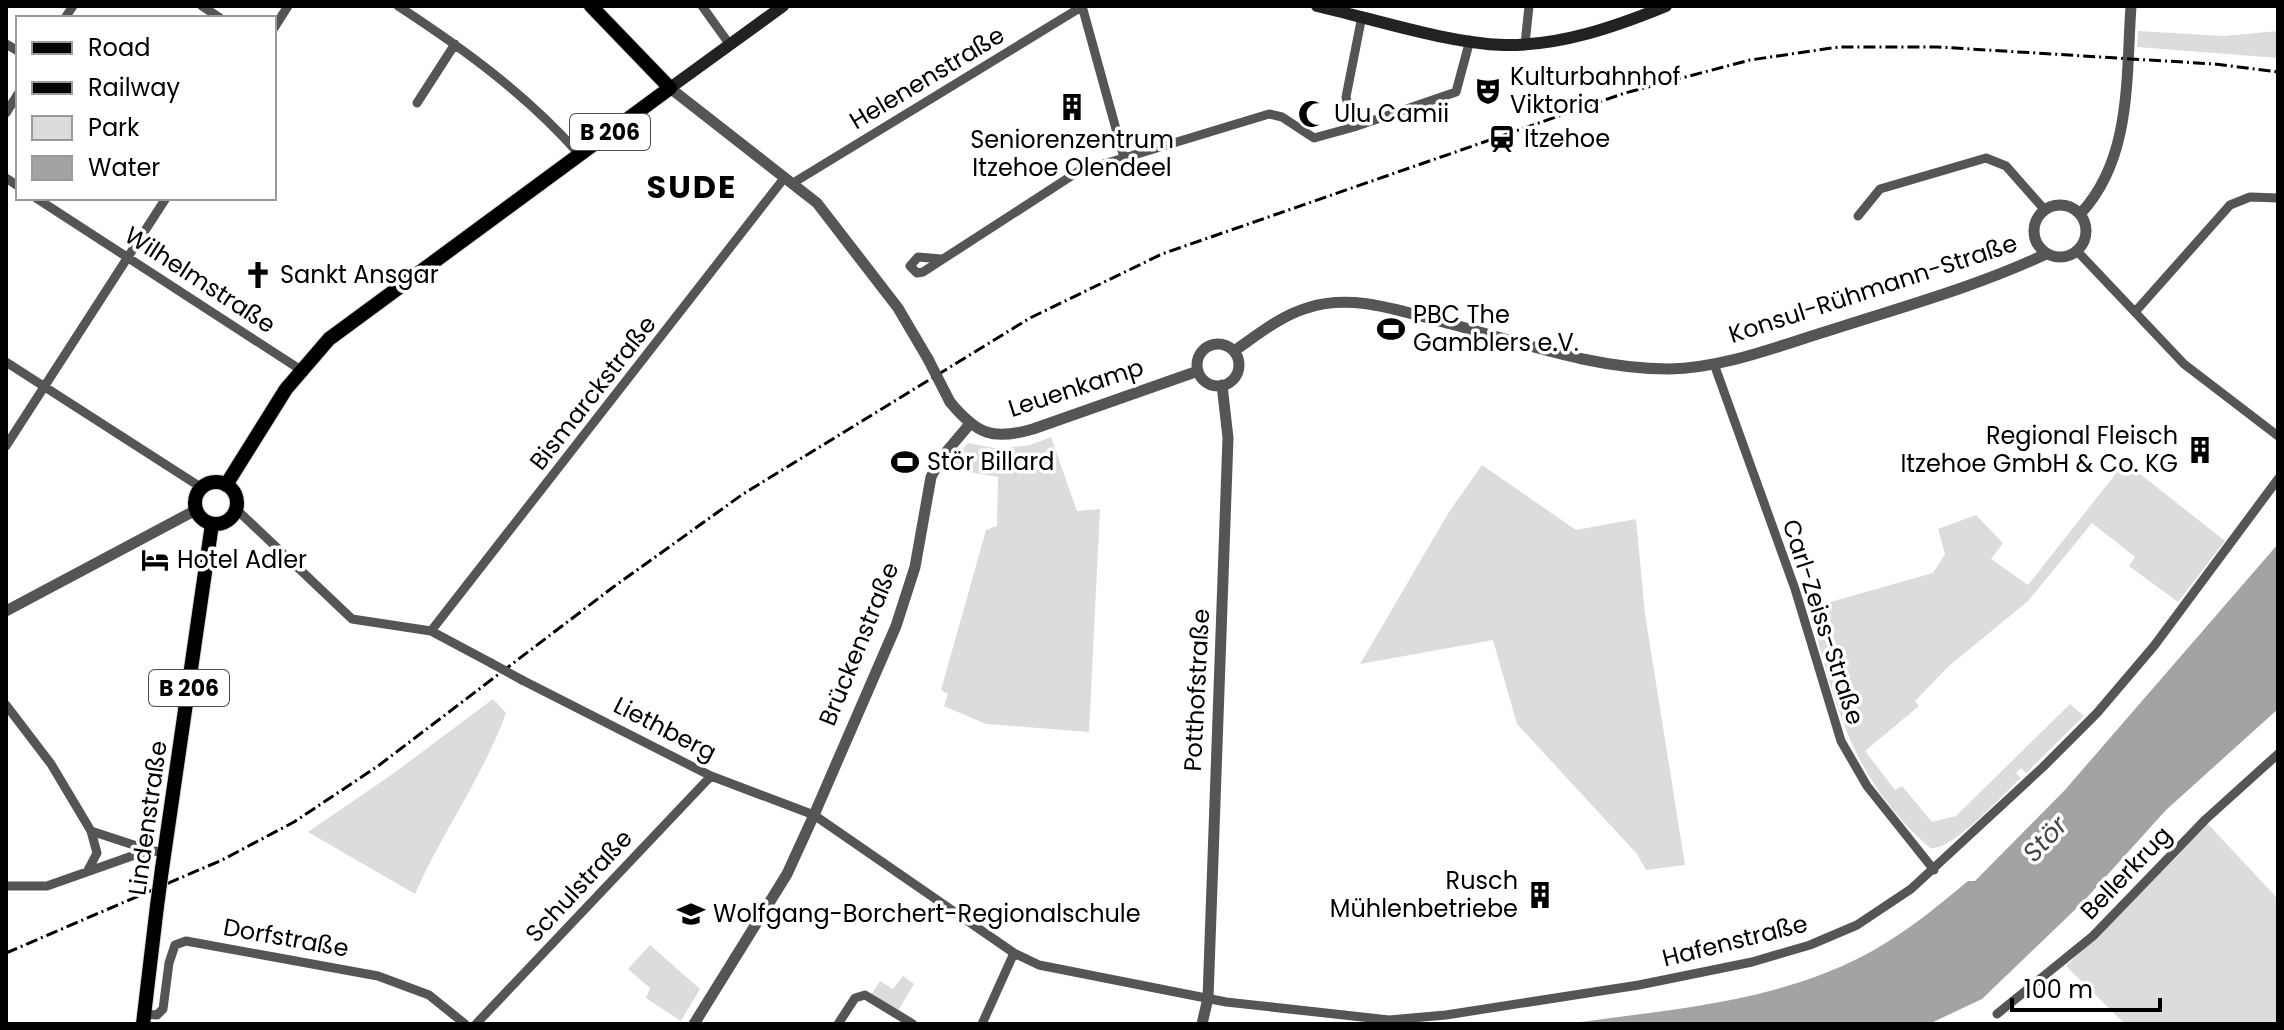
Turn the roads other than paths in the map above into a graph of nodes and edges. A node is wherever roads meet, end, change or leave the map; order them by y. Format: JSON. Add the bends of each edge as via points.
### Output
{"nodes":[{"id":1,"x":288,"y":6,"type":"edge"},
{"id":2,"x":398,"y":6,"type":"edge"},
{"id":3,"x":591,"y":6,"type":"edge"},
{"id":4,"x":702,"y":6,"type":"edge"},
{"id":5,"x":783,"y":6,"type":"edge"},
{"id":6,"x":1082,"y":6,"type":"edge"},
{"id":7,"x":1317,"y":6,"type":"edge"},
{"id":8,"x":1529,"y":6,"type":"edge"},
{"id":9,"x":1666,"y":6,"type":"edge"},
{"id":10,"x":2131,"y":6,"type":"edge"},
{"id":11,"x":1362,"y":16,"type":"junction"},
{"id":12,"x":276,"y":25,"type":"edge"},
{"id":13,"x":1470,"y":40,"type":"junction"},
{"id":14,"x":455,"y":44,"type":"junction"},
{"id":15,"x":1525,"y":44,"type":"junction"},
{"id":16,"x":730,"y":45,"type":"junction"},
{"id":17,"x":670,"y":88,"type":"junction"},
{"id":18,"x":417,"y":103,"type":"dead end"},
{"id":19,"x":1354,"y":127,"type":"junction"},
{"id":20,"x":579,"y":154,"type":"junction"},
{"id":21,"x":1124,"y":158,"type":"junction"},
{"id":22,"x":789,"y":180,"type":"junction"},
{"id":23,"x":2278,"y":198,"type":"edge"},
{"id":24,"x":39,"y":200,"type":"edge"},
{"id":25,"x":165,"y":200,"type":"edge"},
{"id":26,"x":2044,"y":209,"type":"junction"},
{"id":27,"x":2081,"y":213,"type":"junction"},
{"id":28,"x":1858,"y":216,"type":"dead end"},
{"id":29,"x":2077,"y":251,"type":"junction"},
{"id":30,"x":2046,"y":254,"type":"junction"},
{"id":31,"x":128,"y":257,"type":"junction"},
{"id":32,"x":941,"y":259,"type":"dead end"},
{"id":33,"x":2135,"y":312,"type":"junction"},
{"id":34,"x":1234,"y":351,"type":"junction"},
{"id":35,"x":6,"y":362,"type":"edge"},
{"id":36,"x":1714,"y":364,"type":"junction"},
{"id":37,"x":301,"y":370,"type":"junction"},
{"id":38,"x":1198,"y":371,"type":"junction"},
{"id":39,"x":1222,"y":385,"type":"junction"},
{"id":40,"x":45,"y":386,"type":"junction"},
{"id":41,"x":969,"y":425,"type":"junction"},
{"id":42,"x":2278,"y":436,"type":"edge"},
{"id":43,"x":6,"y":446,"type":"edge"},
{"id":44,"x":2278,"y":479,"type":"edge"},
{"id":45,"x":226,"y":485,"type":"junction"},
{"id":46,"x":202,"y":488,"type":"junction"},
{"id":47,"x":236,"y":509,"type":"junction"},
{"id":48,"x":196,"y":510,"type":"junction"},
{"id":49,"x":212,"y":524,"type":"junction"},
{"id":50,"x":6,"y":611,"type":"edge"},
{"id":51,"x":431,"y":631,"type":"junction"},
{"id":52,"x":6,"y":705,"type":"edge"},
{"id":53,"x":2278,"y":754,"type":"edge"},
{"id":54,"x":711,"y":776,"type":"junction"},
{"id":55,"x":814,"y":815,"type":"junction"},
{"id":56,"x":91,"y":831,"type":"junction"},
{"id":57,"x":149,"y":850,"type":"junction"},
{"id":58,"x":165,"y":853,"type":"junction"},
{"id":59,"x":1934,"y":870,"type":"junction"},
{"id":60,"x":87,"y":872,"type":"junction"},
{"id":61,"x":6,"y":886,"type":"edge"},
{"id":62,"x":1014,"y":953,"type":"junction"},
{"id":63,"x":1208,"y":998,"type":"junction"},
{"id":64,"x":1997,"y":1014,"type":"dead end"},
{"id":65,"x":143,"y":1019,"type":"edge"},
{"id":66,"x":465,"y":1024,"type":"edge"},
{"id":67,"x":476,"y":1024,"type":"edge"},
{"id":68,"x":694,"y":1024,"type":"edge"},
{"id":69,"x":838,"y":1024,"type":"edge"},
{"id":70,"x":913,"y":1024,"type":"edge"},
{"id":71,"x":982,"y":1024,"type":"edge"},
{"id":72,"x":1202,"y":1024,"type":"edge"}],
"edges":[{"from":1,"to":12,"type":"street"},
{"from":2,"to":14,"type":"street"},
{"from":3,"to":17,"type":"main road","number":"B 206"},
{"from":4,"to":16,"type":"street"},
{"from":5,"to":16,"type":"main road"},
{"from":6,"to":21,"type":"street"},
{"from":6,"to":22,"type":"street","name":"Helenenstraße"},
{"from":7,"to":11,"type":"main road"},
{"from":8,"to":15,"type":"street"},
{"from":9,"to":15,"type":"main road","via":[[1594,32]]},
{"from":10,"to":27,"type":"street","via":[[2119,142],[2102,185]]},
{"from":11,"to":13,"type":"main road"},
{"from":11,"to":19,"type":"street","via":[[1346,97]]},
{"from":13,"to":15,"type":"main road"},
{"from":13,"to":19,"type":"street","via":[[1459,87],[1450,95]]},
{"from":14,"to":18,"type":"street"},
{"from":14,"to":20,"type":"street","via":[[535,107]]},
{"from":16,"to":17,"type":"main road"},
{"from":17,"to":20,"type":"main road","number":"B 206"},
{"from":17,"to":22,"type":"street"},
{"from":19,"to":21,"type":"street","via":[[1314,138],[1269,114]]},
{"from":20,"to":37,"type":"main road","number":"B 206","via":[[329,339]]},
{"from":21,"to":32,"type":"street","via":[[1079,171]]},
{"from":22,"to":41,"type":"street","bridge":true,"via":[[817,203],[898,308],[950,402]]},
{"from":22,"to":51,"type":"street","name":"Bismarckstraße"},
{"from":23,"to":33,"type":"street","via":[[2250,197],[2230,205]]},
{"from":24,"to":31,"type":"street","name":"Wilhelmstraße"},
{"from":25,"to":31,"type":"street"},
{"from":26,"to":27,"type":"street","via":[[2064,204]]},
{"from":26,"to":28,"type":"street","via":[[2006,166],[1986,158],[1880,189]]},
{"from":26,"to":30,"type":"street","name":"Konsul-Rühmann-Straße","via":[[2034,237]]},
{"from":27,"to":29,"type":"street","via":[[2086,233]]},
{"from":29,"to":30,"type":"street","name":"Konsul-Rühmann-Straße","via":[[2066,257]]},
{"from":29,"to":33,"type":"street"},
{"from":30,"to":36,"type":"street","name":"Konsul-Rühmann-Straße","via":[[1948,292]]},
{"from":31,"to":37,"type":"street","name":"Wilhelmstraße"},
{"from":31,"to":40,"type":"street"},
{"from":33,"to":42,"type":"street","via":[[2189,369]]},
{"from":34,"to":36,"type":"street","via":[[1301,309],[1347,302],[1392,308],[1620,366],[1670,369]]},
{"from":34,"to":38,"type":"street","via":[[1217,344],[1205,348]]},
{"from":34,"to":39,"type":"street","via":[[1238,371]]},
{"from":35,"to":40,"type":"street"},
{"from":36,"to":59,"type":"street","name":"Carl-Zeiss-Straße","via":[[1789,570],[1841,741],[1867,786]]},
{"from":37,"to":45,"type":"main road","number":"B 206"},
{"from":38,"to":39,"type":"street","via":[[1207,383]]},
{"from":38,"to":41,"type":"street","name":"Leuenkamp","via":[[1019,433],[991,434]]},
{"from":39,"to":63,"type":"street","name":"Potthofstraße","via":[[1229,425]]},
{"from":40,"to":43,"type":"street"},
{"from":40,"to":46,"type":"street"},
{"from":41,"to":55,"type":"street","name":"Brückenstraße","via":[[931,477],[915,567],[896,626]]},
{"from":44,"to":59,"type":"street","name":"Hafenstraße","via":[[2097,713]]},
{"from":45,"to":46,"type":"main road"},
{"from":45,"to":47,"type":"main road","via":[[234,493]]},
{"from":46,"to":48,"type":"main road"},
{"from":47,"to":49,"type":"main road","via":[[224,522]]},
{"from":47,"to":51,"type":"street","name":"Liethberg","via":[[352,619]]},
{"from":48,"to":49,"type":"main road"},
{"from":48,"to":50,"type":"street"},
{"from":49,"to":58,"type":"main road","name":"Lindenstraße","number":"B 206"},
{"from":51,"to":54,"type":"street","name":"Liethberg","bridge":true},
{"from":52,"to":56,"type":"street","via":[[51,764]]},
{"from":53,"to":64,"type":"street","name":"Bellerkrug","via":[[2206,819],[2093,936]]},
{"from":54,"to":55,"type":"street","name":"Liethberg"},
{"from":54,"to":67,"type":"street","name":"Schulstraße"},
{"from":55,"to":62,"type":"street","name":"Liethberg"},
{"from":55,"to":68,"type":"street","name":"Brückenstraße","via":[[787,874]]},
{"from":56,"to":57,"type":"street"},
{"from":56,"to":60,"type":"street","via":[[97,853]]},
{"from":57,"to":58,"type":"street"},
{"from":57,"to":60,"type":"street"},
{"from":58,"to":65,"type":"main road","name":"Lindenstraße","number":"B 206","bridge":true},
{"from":59,"to":63,"type":"street","name":"Hafenstraße","via":[[1857,925],[1810,945],[1639,985],[1405,1019],[1332,1016]]},
{"from":60,"to":61,"type":"street","via":[[47,886]]},
{"from":62,"to":63,"type":"street","name":"Hafenstraße","via":[[1039,965]]},
{"from":62,"to":71,"type":"street"},
{"from":63,"to":72,"type":"street","name":"Potthofstraße"},
{"from":65,"to":66,"type":"street","name":"Dorfstraße","via":[[163,1009],[170,955],[175,945],[186,941],[394,981],[429,995]]},
{"from":69,"to":70,"type":"street","via":[[855,998],[865,995]]}]}
